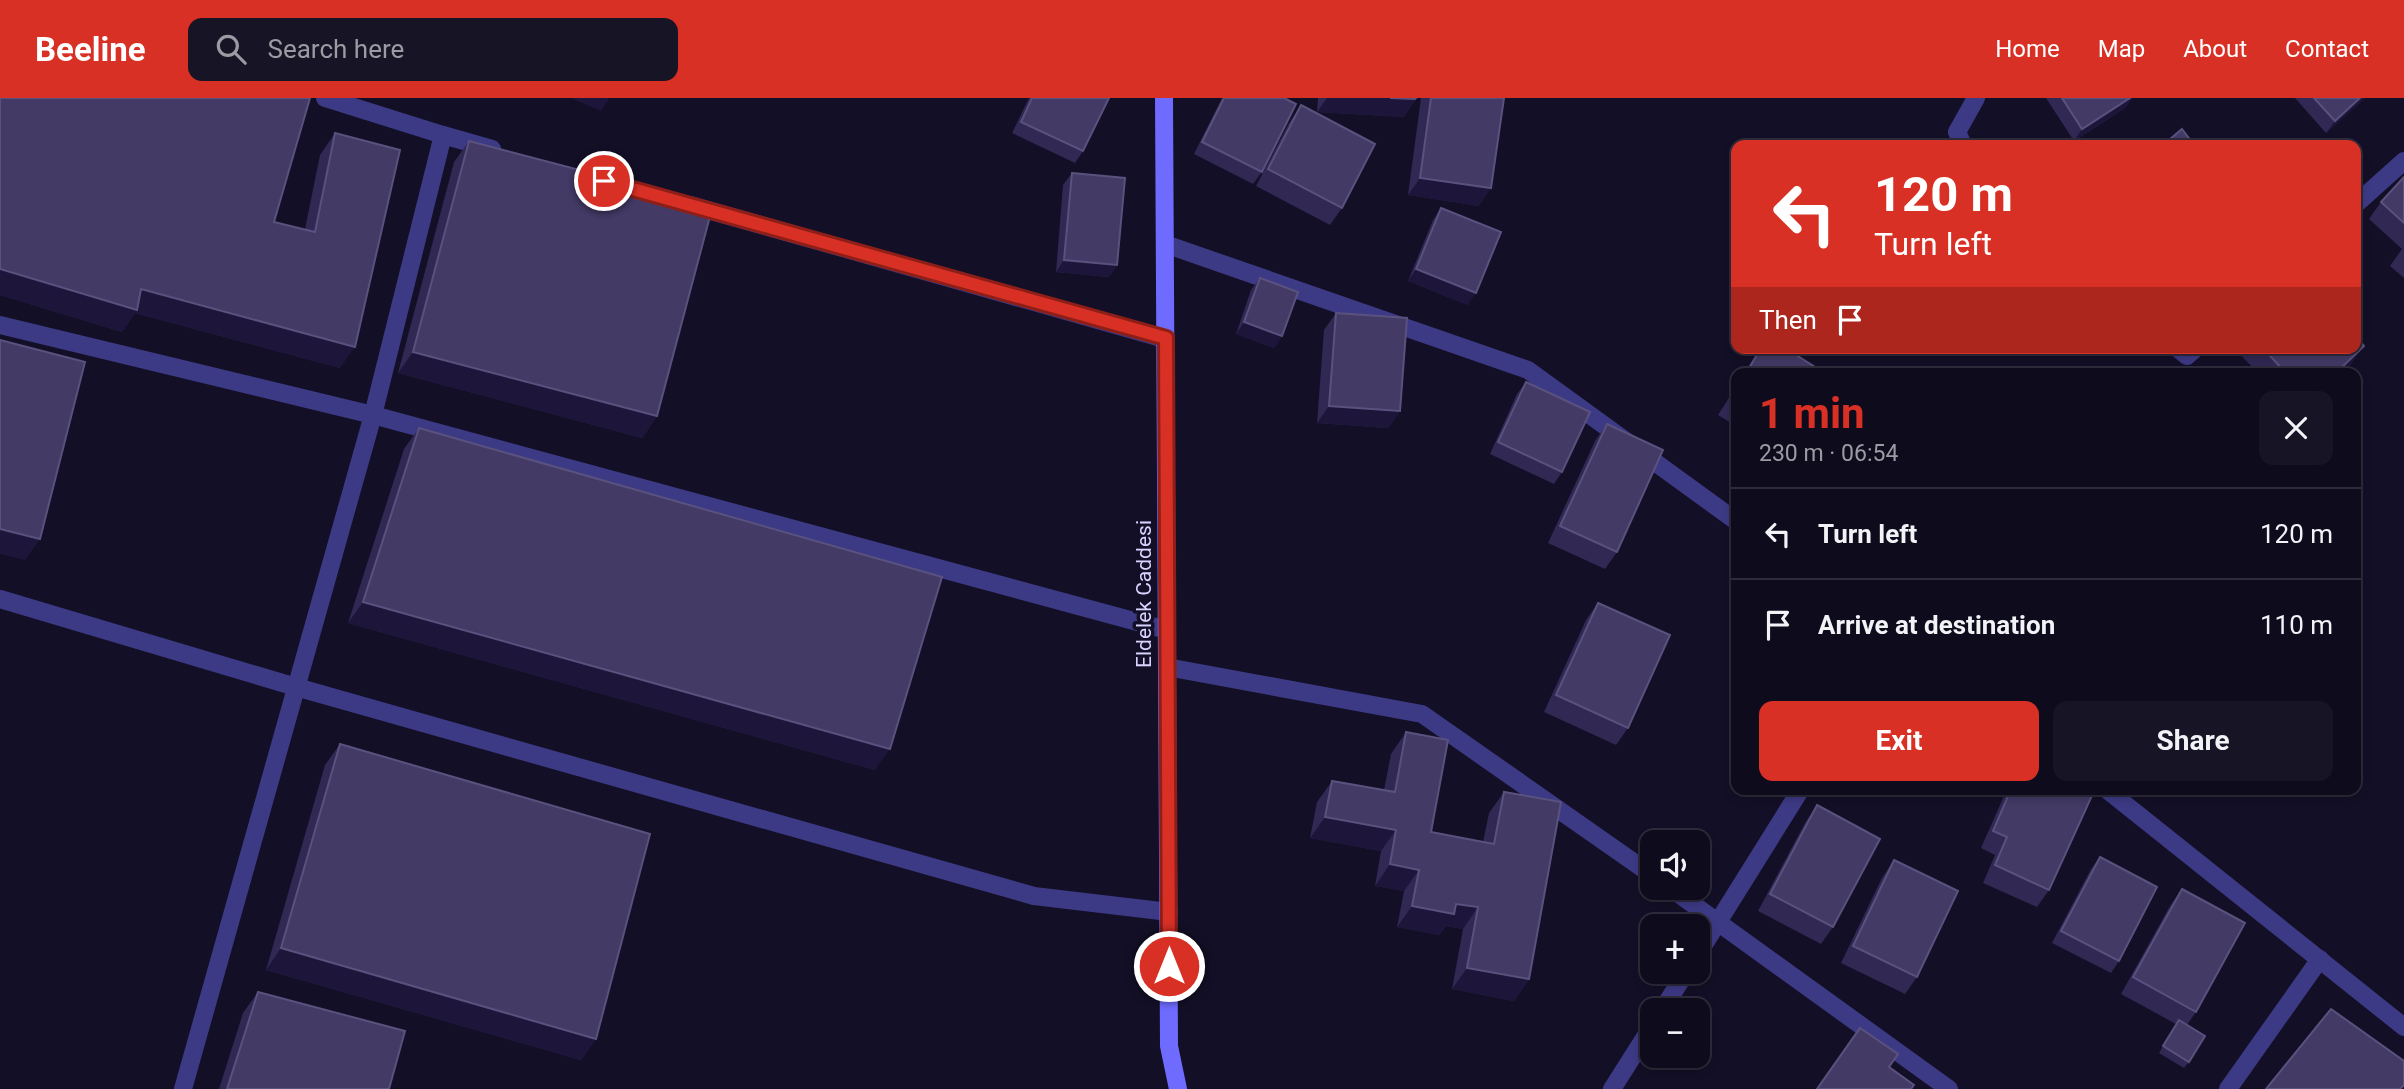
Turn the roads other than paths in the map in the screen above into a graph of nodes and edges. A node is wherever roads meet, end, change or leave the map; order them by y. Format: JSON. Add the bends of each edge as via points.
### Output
{"nodes":[{"id":1,"x":325,"y":98,"type":"edge"},
{"id":2,"x":1164,"y":98,"type":"edge"},
{"id":3,"x":1976,"y":98,"type":"edge"},
{"id":4,"x":443,"y":135,"type":"junction"},
{"id":5,"x":1961,"y":140,"type":"edge"},
{"id":6,"x":510,"y":154,"type":"edge"},
{"id":7,"x":2404,"y":161,"type":"edge"},
{"id":8,"x":670,"y":199,"type":"edge"},
{"id":9,"x":2361,"y":200,"type":"edge"},
{"id":10,"x":1166,"y":244,"type":"junction"},
{"id":11,"x":0,"y":325,"type":"edge"},
{"id":12,"x":1166,"y":338,"type":"junction"},
{"id":13,"x":373,"y":415,"type":"junction"},
{"id":14,"x":1731,"y":517,"type":"edge"},
{"id":15,"x":0,"y":599,"type":"edge"},
{"id":16,"x":1167,"y":630,"type":"junction"},
{"id":17,"x":1167,"y":667,"type":"junction"},
{"id":18,"x":296,"y":687,"type":"junction"},
{"id":19,"x":1797,"y":795,"type":"edge"},
{"id":20,"x":2114,"y":795,"type":"edge"},
{"id":21,"x":1640,"y":867,"type":"edge"},
{"id":22,"x":1688,"y":900,"type":"edge"},
{"id":23,"x":1168,"y":912,"type":"junction"},
{"id":24,"x":1718,"y":921,"type":"junction"},
{"id":25,"x":1710,"y":934,"type":"edge"},
{"id":26,"x":2320,"y":959,"type":"junction"},
{"id":27,"x":2404,"y":1027,"type":"edge"},
{"id":28,"x":1640,"y":1045,"type":"edge"},
{"id":29,"x":183,"y":1089,"type":"edge"},
{"id":30,"x":1178,"y":1089,"type":"edge"},
{"id":31,"x":1612,"y":1089,"type":"edge"},
{"id":32,"x":1949,"y":1089,"type":"edge"},
{"id":33,"x":2228,"y":1089,"type":"edge"}],
"edges":[{"from":1,"to":4,"type":"street"},
{"from":2,"to":10,"type":"street","name":"Eldelek Caddesi"},
{"from":3,"to":5,"type":"street","via":[[1957,132]]},
{"from":4,"to":6,"type":"street"},
{"from":4,"to":13,"type":"street"},
{"from":7,"to":9,"type":"street"},
{"from":8,"to":12,"type":"street"},
{"from":10,"to":12,"type":"street","name":"Eldelek Caddesi"},
{"from":10,"to":14,"type":"street","via":[[1528,370]]},
{"from":11,"to":13,"type":"street"},
{"from":12,"to":16,"type":"street","name":"Eldelek Caddesi"},
{"from":13,"to":16,"type":"street"},
{"from":13,"to":18,"type":"street"},
{"from":15,"to":18,"type":"street"},
{"from":16,"to":17,"type":"street","name":"Eldelek Caddesi"},
{"from":17,"to":21,"type":"street","via":[[1422,714]]},
{"from":17,"to":23,"type":"street","name":"Eldelek Caddesi"},
{"from":18,"to":23,"type":"street","via":[[1034,896]]},
{"from":18,"to":29,"type":"street"},
{"from":19,"to":24,"type":"street"},
{"from":20,"to":26,"type":"street"},
{"from":22,"to":24,"type":"street"},
{"from":23,"to":30,"type":"street","name":"Eldelek Caddesi","via":[[1169,1046]]},
{"from":24,"to":25,"type":"street"},
{"from":24,"to":32,"type":"street"},
{"from":26,"to":27,"type":"street"},
{"from":26,"to":33,"type":"street"},
{"from":28,"to":31,"type":"street"}]}
